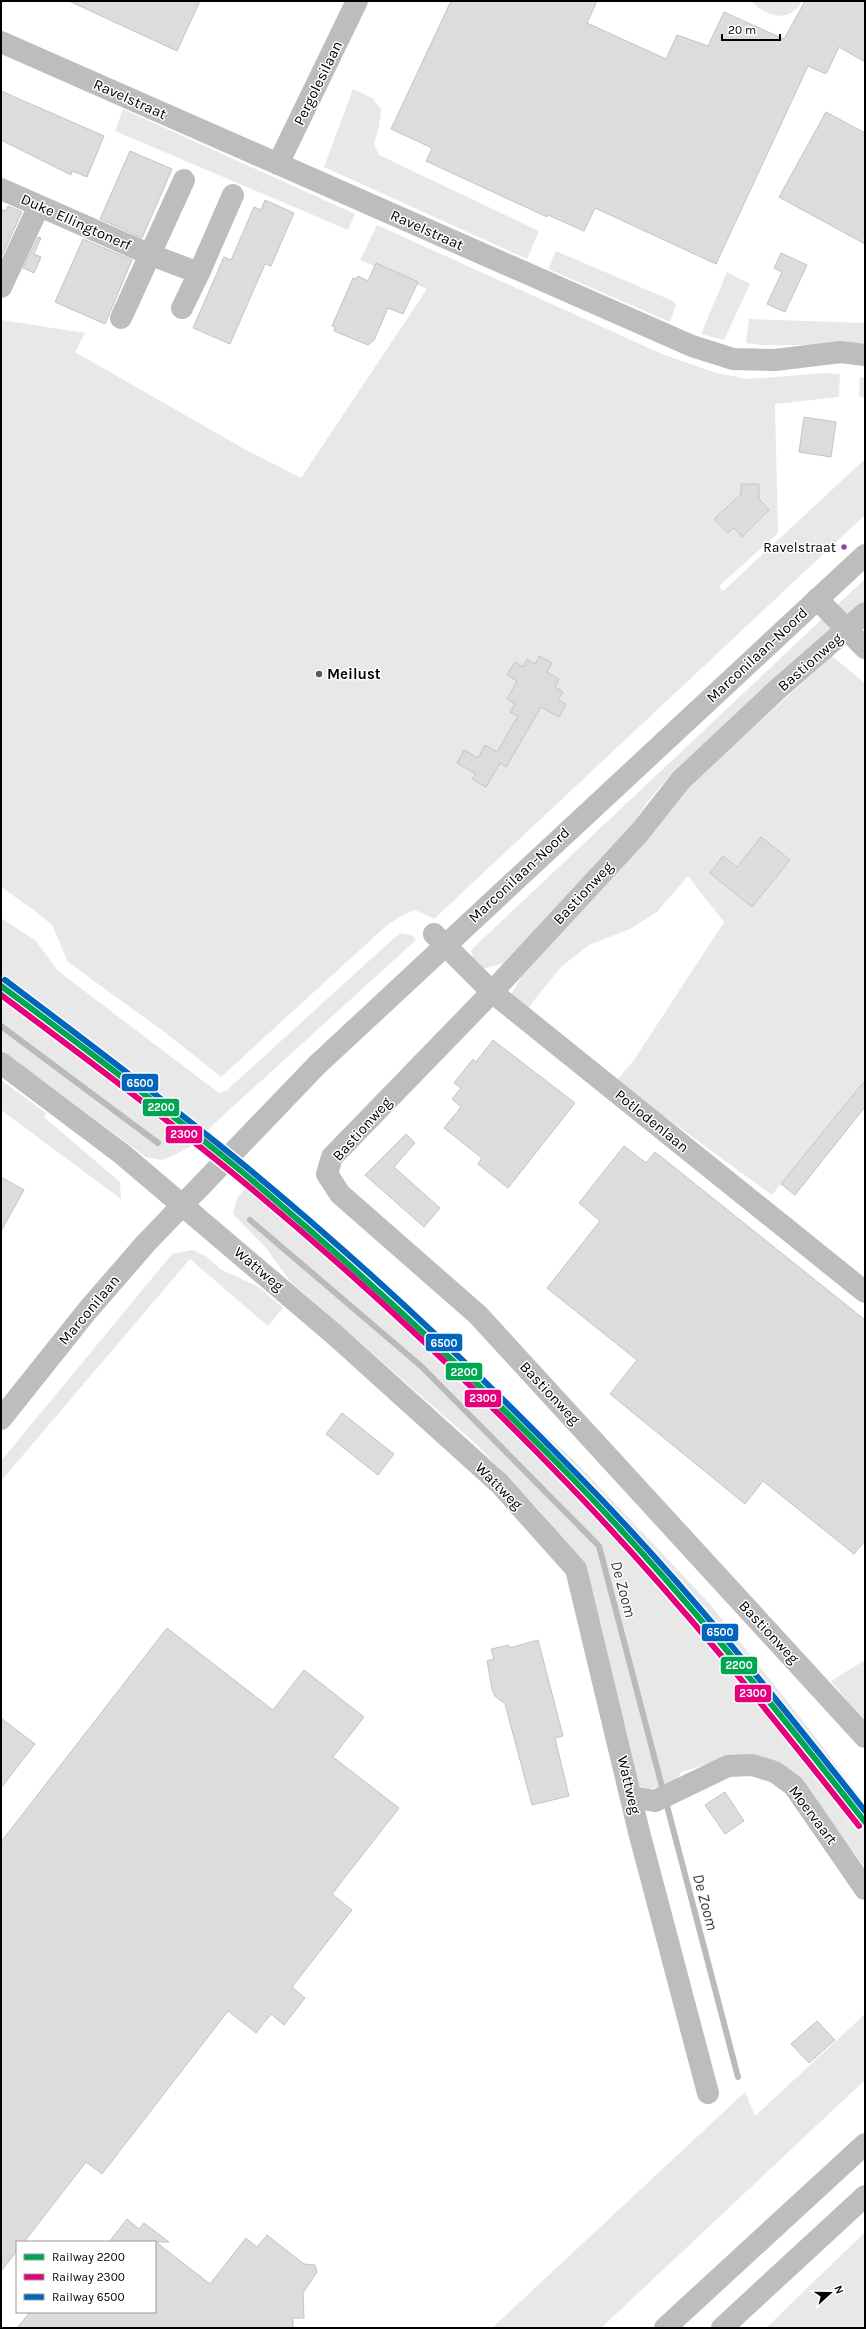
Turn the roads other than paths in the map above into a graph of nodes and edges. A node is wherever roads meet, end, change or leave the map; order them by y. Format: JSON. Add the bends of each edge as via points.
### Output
{"nodes":[{"id":1,"x":357,"y":1,"type":"edge"},
{"id":2,"x":1,"y":42,"type":"edge"},
{"id":3,"x":278,"y":164,"type":"junction"},
{"id":4,"x":184,"y":180,"type":"dead end"},
{"id":5,"x":1,"y":188,"type":"edge"},
{"id":6,"x":233,"y":194,"type":"dead end"},
{"id":7,"x":40,"y":206,"type":"junction"},
{"id":8,"x":151,"y":256,"type":"junction"},
{"id":9,"x":199,"y":273,"type":"junction"},
{"id":10,"x":1,"y":288,"type":"edge"},
{"id":11,"x":182,"y":308,"type":"dead end"},
{"id":12,"x":121,"y":318,"type":"dead end"},
{"id":13,"x":865,"y":355,"type":"edge"},
{"id":14,"x":865,"y":555,"type":"edge"},
{"id":15,"x":817,"y":599,"type":"junction"},
{"id":16,"x":865,"y":613,"type":"edge"},
{"id":17,"x":848,"y":628,"type":"junction"},
{"id":18,"x":865,"y":648,"type":"edge"},
{"id":19,"x":439,"y":939,"type":"junction"},
{"id":20,"x":492,"y":992,"type":"junction"},
{"id":21,"x":1,"y":1063,"type":"edge"},
{"id":22,"x":182,"y":1205,"type":"junction"},
{"id":23,"x":865,"y":1292,"type":"edge"},
{"id":24,"x":1,"y":1419,"type":"edge"},
{"id":25,"x":865,"y":1737,"type":"edge"},
{"id":26,"x":632,"y":1796,"type":"junction"},
{"id":27,"x":865,"y":1889,"type":"edge"},
{"id":28,"x":708,"y":2093,"type":"dead end"},
{"id":29,"x":865,"y":2144,"type":"edge"},
{"id":30,"x":865,"y":2196,"type":"edge"},
{"id":31,"x":665,"y":2328,"type":"edge"},
{"id":32,"x":722,"y":2328,"type":"edge"}],
"edges":[{"from":1,"to":3,"type":"main road","name":"Pergolesilaan"},
{"from":2,"to":3,"type":"main road","name":"Ravelstraat"},
{"from":3,"to":13,"type":"main road","name":"Ravelstraat","via":[[692,346],[733,359],[775,360],[841,352]]},
{"from":4,"to":8,"type":"main road"},
{"from":5,"to":7,"type":"main road","name":"Duke Ellingtonerf"},
{"from":6,"to":9,"type":"main road"},
{"from":7,"to":8,"type":"main road","name":"Duke Ellingtonerf"},
{"from":7,"to":10,"type":"main road"},
{"from":8,"to":9,"type":"main road","name":"Duke Ellingtonerf"},
{"from":8,"to":12,"type":"main road"},
{"from":9,"to":11,"type":"main road"},
{"from":14,"to":15,"type":"main road","name":"Marconilaan-Noord"},
{"from":15,"to":17,"type":"main road"},
{"from":15,"to":19,"type":"main road","name":"Marconilaan-Noord"},
{"from":16,"to":17,"type":"main road","name":"Bastionweg"},
{"from":17,"to":18,"type":"main road"},
{"from":17,"to":20,"type":"main road","name":"Bastionweg","via":[[779,688],[681,780],[639,833]]},
{"from":19,"to":20,"type":"main road","name":"Potlodenlaan"},
{"from":19,"to":22,"type":"main road","name":"Marconilaan-Noord"},
{"from":20,"to":23,"type":"main road","name":"Potlodenlaan"},
{"from":20,"to":25,"type":"main road","name":"Bastionweg","via":[[332,1157],[327,1174],[340,1194],[478,1315]]},
{"from":21,"to":22,"type":"main road","name":"Wattweg","via":[[122,1154]]},
{"from":22,"to":24,"type":"main road","name":"Marconilaan","via":[[87,1311]]},
{"from":22,"to":26,"type":"main road","name":"Wattweg","via":[[335,1335],[500,1484],[576,1568]]},
{"from":26,"to":27,"type":"main road","name":"Moervaart","via":[[655,1801],[728,1766],[752,1765],[775,1772],[794,1786]]},
{"from":26,"to":28,"type":"main road","name":"Wattweg","via":[[639,1832]]},
{"from":29,"to":31,"type":"main road"},
{"from":30,"to":32,"type":"main road"}]}
